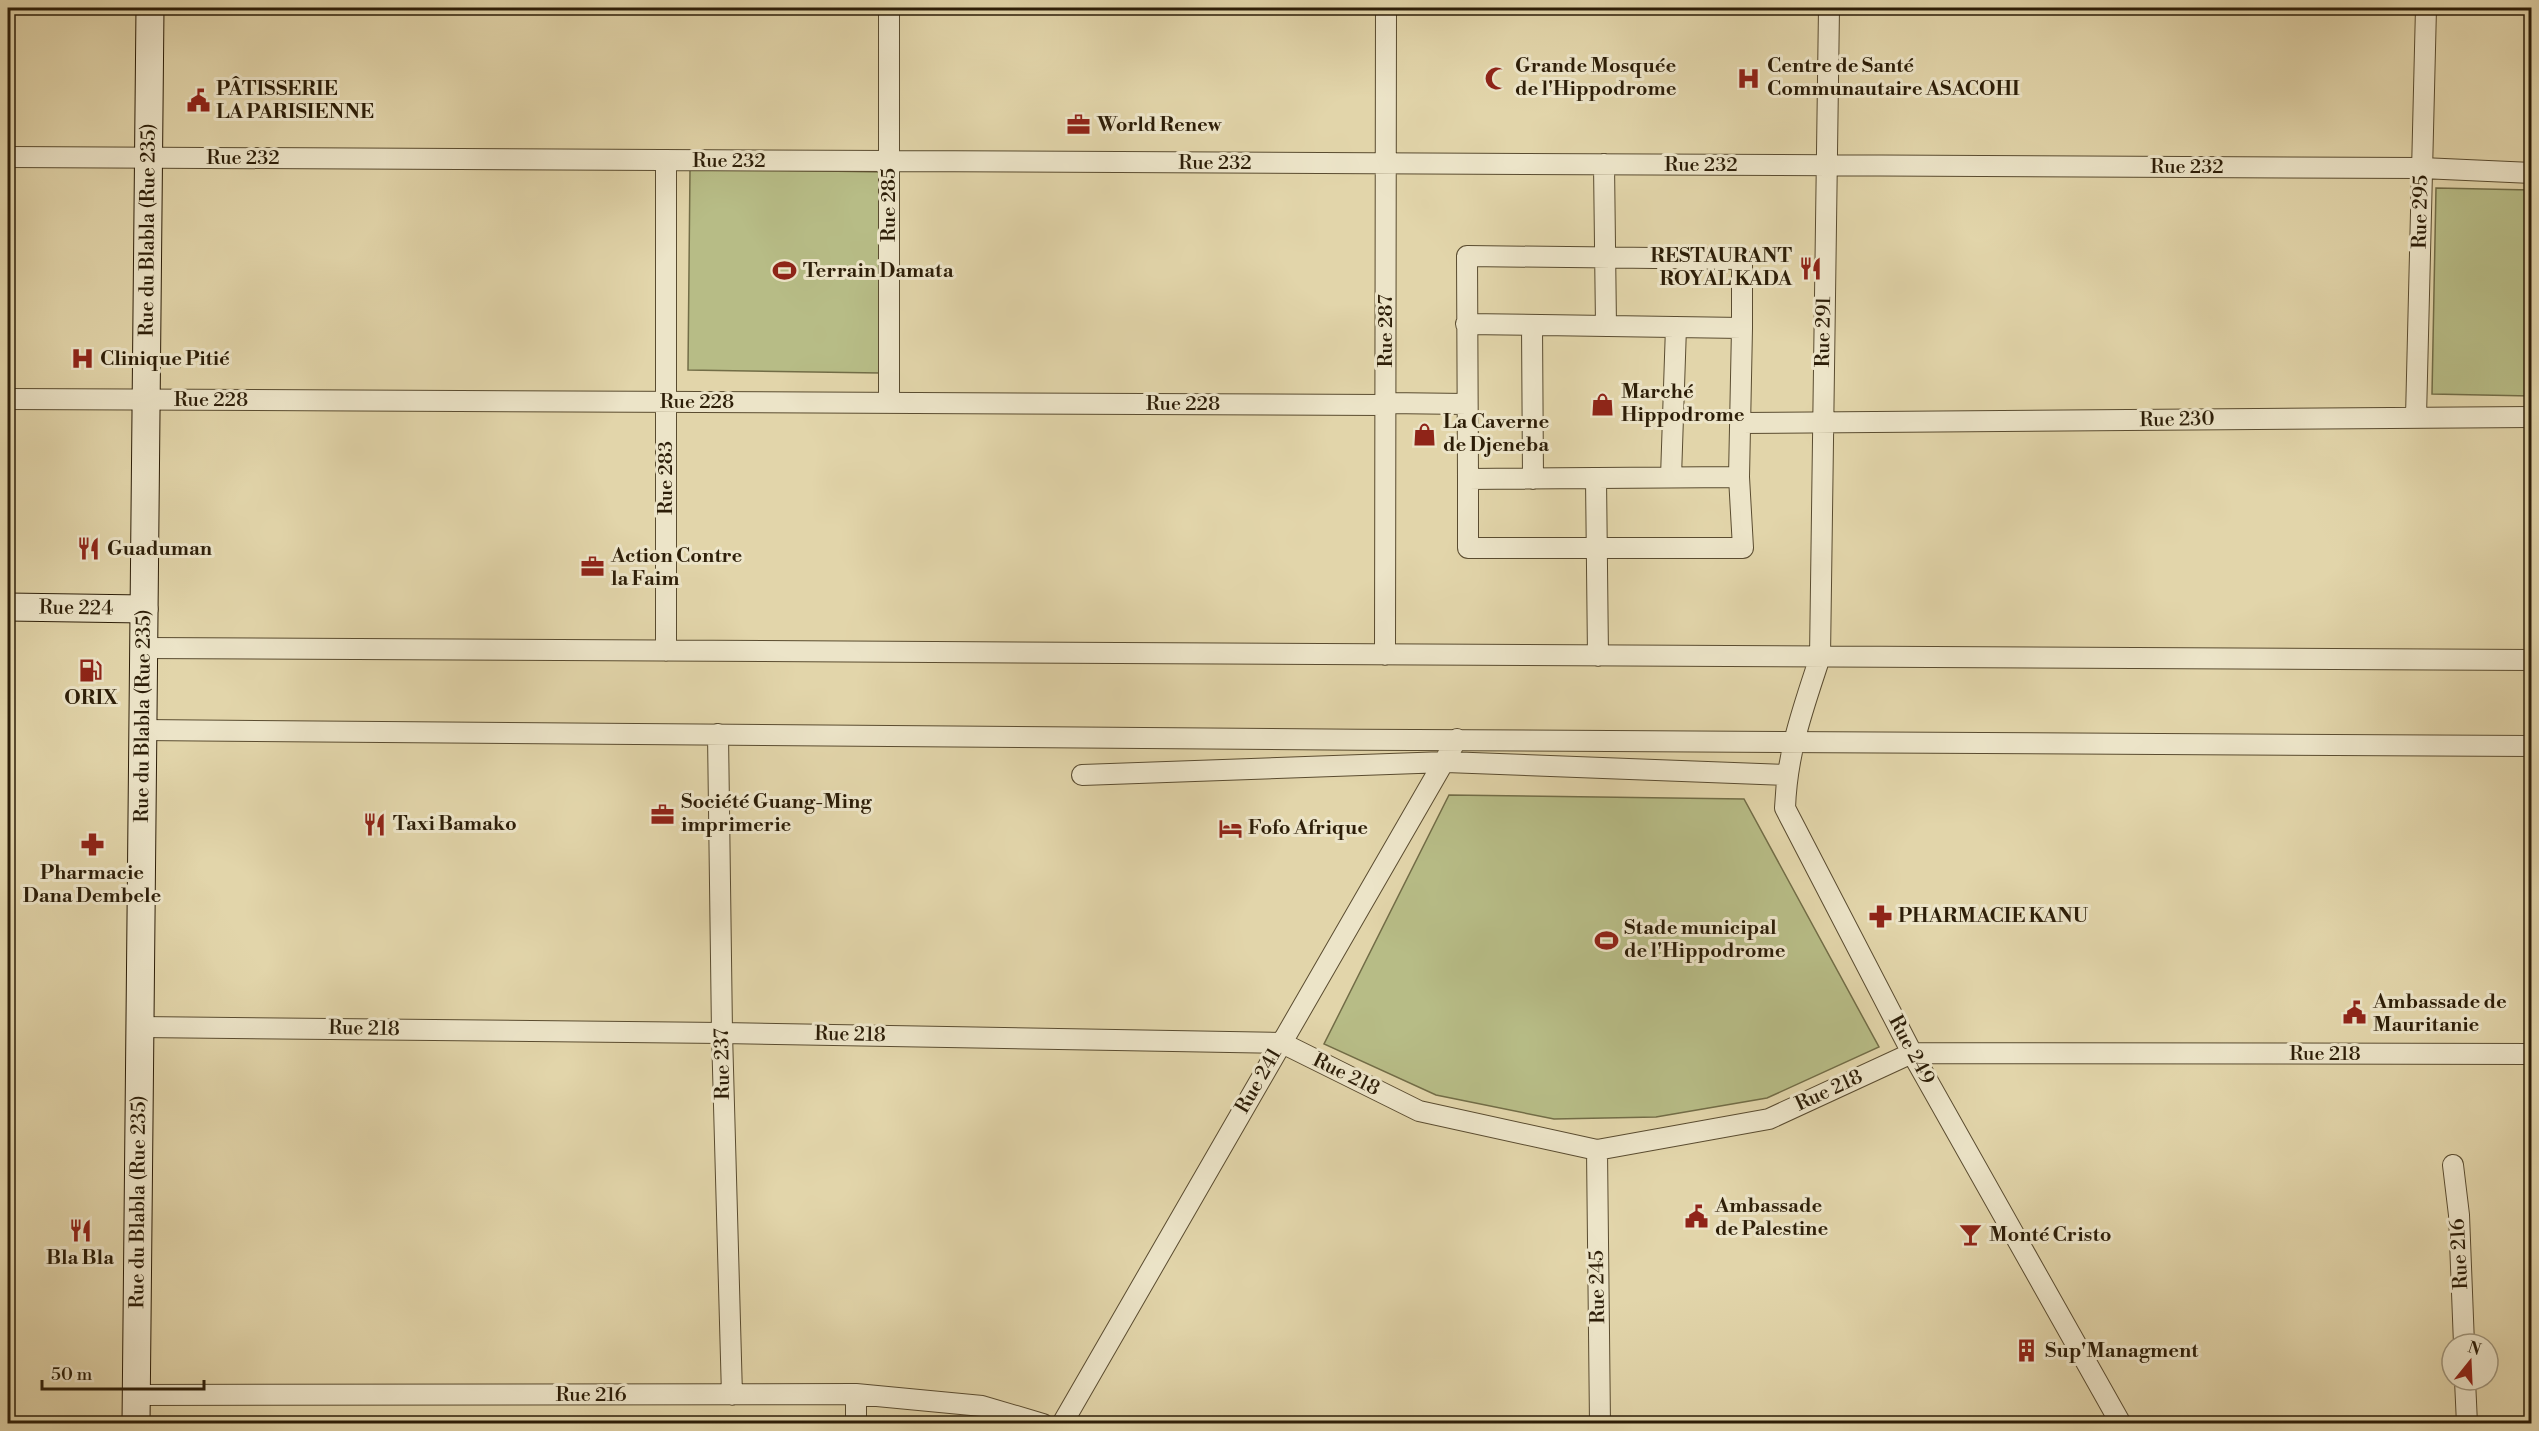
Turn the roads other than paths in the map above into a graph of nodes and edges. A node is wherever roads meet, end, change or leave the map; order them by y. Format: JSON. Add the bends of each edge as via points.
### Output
{"nodes":[{"id":1,"x":150,"y":8,"type":"edge"},
{"id":2,"x":889,"y":8,"type":"edge"},
{"id":3,"x":1386,"y":8,"type":"edge"},
{"id":4,"x":1829,"y":8,"type":"edge"},
{"id":5,"x":2426,"y":8,"type":"edge"},
{"id":6,"x":8,"y":157,"type":"edge"},
{"id":7,"x":148,"y":158,"type":"junction"},
{"id":8,"x":666,"y":160,"type":"junction"},
{"id":9,"x":889,"y":161,"type":"junction"},
{"id":10,"x":1386,"y":163,"type":"junction"},
{"id":11,"x":1604,"y":164,"type":"junction"},
{"id":12,"x":1827,"y":165,"type":"junction"},
{"id":13,"x":2422,"y":168,"type":"junction"},
{"id":14,"x":2532,"y":173,"type":"edge"},
{"id":15,"x":1604,"y":256,"type":"junction"},
{"id":16,"x":1466,"y":324,"type":"junction"},
{"id":17,"x":1532,"y":325,"type":"junction"},
{"id":18,"x":1606,"y":326,"type":"junction"},
{"id":19,"x":1676,"y":327,"type":"junction"},
{"id":20,"x":1742,"y":328,"type":"junction"},
{"id":21,"x":8,"y":399,"type":"edge"},
{"id":22,"x":146,"y":399,"type":"junction"},
{"id":23,"x":666,"y":402,"type":"junction"},
{"id":24,"x":889,"y":403,"type":"junction"},
{"id":25,"x":1386,"y":404,"type":"junction"},
{"id":26,"x":1467,"y":404,"type":"junction"},
{"id":27,"x":2416,"y":417,"type":"junction"},
{"id":28,"x":2532,"y":417,"type":"edge"},
{"id":29,"x":1740,"y":423,"type":"junction"},
{"id":30,"x":1823,"y":424,"type":"junction"},
{"id":31,"x":1671,"y":477,"type":"junction"},
{"id":32,"x":1739,"y":477,"type":"junction"},
{"id":33,"x":1596,"y":478,"type":"junction"},
{"id":34,"x":1467,"y":479,"type":"junction"},
{"id":35,"x":1533,"y":479,"type":"junction"},
{"id":36,"x":1597,"y":548,"type":"junction"},
{"id":37,"x":8,"y":607,"type":"edge"},
{"id":38,"x":144,"y":609,"type":"junction"},
{"id":39,"x":143,"y":648,"type":"junction"},
{"id":40,"x":666,"y":651,"type":"junction"},
{"id":41,"x":1385,"y":655,"type":"junction"},
{"id":42,"x":1598,"y":656,"type":"junction"},
{"id":43,"x":1820,"y":657,"type":"junction"},
{"id":44,"x":2532,"y":660,"type":"edge"},
{"id":45,"x":142,"y":730,"type":"junction"},
{"id":46,"x":718,"y":734,"type":"junction"},
{"id":47,"x":1457,"y":739,"type":"junction"},
{"id":48,"x":1792,"y":745,"type":"junction"},
{"id":49,"x":2532,"y":747,"type":"edge"},
{"id":50,"x":1446,"y":762,"type":"junction"},
{"id":51,"x":1082,"y":775,"type":"dead end"},
{"id":52,"x":1786,"y":775,"type":"junction"},
{"id":53,"x":139,"y":1027,"type":"junction"},
{"id":54,"x":722,"y":1033,"type":"junction"},
{"id":55,"x":1281,"y":1043,"type":"junction"},
{"id":56,"x":1912,"y":1053,"type":"junction"},
{"id":57,"x":2532,"y":1054,"type":"edge"},
{"id":58,"x":1597,"y":1150,"type":"junction"},
{"id":59,"x":2453,"y":1165,"type":"dead end"},
{"id":60,"x":2463,"y":1332,"type":"edge"},
{"id":61,"x":2466,"y":1392,"type":"edge"},
{"id":62,"x":856,"y":1394,"type":"junction"},
{"id":63,"x":136,"y":1395,"type":"junction"},
{"id":64,"x":732,"y":1395,"type":"junction"},
{"id":65,"x":136,"y":1424,"type":"edge"},
{"id":66,"x":856,"y":1424,"type":"edge"},
{"id":67,"x":1043,"y":1424,"type":"edge"},
{"id":68,"x":1062,"y":1424,"type":"edge"},
{"id":69,"x":1600,"y":1424,"type":"edge"},
{"id":70,"x":2121,"y":1424,"type":"edge"},
{"id":71,"x":2467,"y":1424,"type":"edge"}],
"edges":[{"from":1,"to":7,"type":"street","name":"Rue du Blabla (Rue 235)"},
{"from":2,"to":9,"type":"street","name":"Rue 285"},
{"from":3,"to":10,"type":"street","name":"Rue 287"},
{"from":4,"to":12,"type":"street","name":"Rue 291"},
{"from":5,"to":13,"type":"street","name":"Rue 295"},
{"from":6,"to":7,"type":"street","name":"Rue 232"},
{"from":7,"to":8,"type":"street","name":"Rue 232"},
{"from":7,"to":22,"type":"street","name":"Rue du Blabla (Rue 235)"},
{"from":8,"to":9,"type":"street","name":"Rue 232"},
{"from":8,"to":23,"type":"street","name":"Rue 283"},
{"from":9,"to":10,"type":"street","name":"Rue 232"},
{"from":9,"to":24,"type":"street","name":"Rue 285"},
{"from":10,"to":11,"type":"street","name":"Rue 232"},
{"from":10,"to":25,"type":"street","name":"Rue 287"},
{"from":11,"to":12,"type":"street","name":"Rue 232"},
{"from":11,"to":15,"type":"street"},
{"from":12,"to":13,"type":"street","name":"Rue 232"},
{"from":12,"to":30,"type":"street","name":"Rue 291"},
{"from":13,"to":14,"type":"street","name":"Rue 232"},
{"from":13,"to":27,"type":"street","name":"Rue 295"},
{"from":15,"to":16,"type":"street","via":[[1467,256]]},
{"from":15,"to":18,"type":"street"},
{"from":15,"to":20,"type":"street","via":[[1742,259]]},
{"from":16,"to":17,"type":"street"},
{"from":16,"to":26,"type":"street"},
{"from":17,"to":18,"type":"street"},
{"from":17,"to":35,"type":"street"},
{"from":18,"to":19,"type":"street"},
{"from":19,"to":20,"type":"street"},
{"from":19,"to":31,"type":"street"},
{"from":20,"to":29,"type":"street"},
{"from":21,"to":22,"type":"street","name":"Rue 228"},
{"from":22,"to":23,"type":"street","name":"Rue 228"},
{"from":22,"to":38,"type":"street","name":"Rue du Blabla (Rue 235)"},
{"from":23,"to":24,"type":"street","name":"Rue 228"},
{"from":23,"to":40,"type":"street","name":"Rue 283"},
{"from":24,"to":25,"type":"street","name":"Rue 228"},
{"from":25,"to":26,"type":"street","name":"Rue 228"},
{"from":25,"to":41,"type":"street","name":"Rue 287"},
{"from":26,"to":34,"type":"street"},
{"from":27,"to":28,"type":"street","name":"Rue 230"},
{"from":27,"to":30,"type":"street","name":"Rue 230"},
{"from":29,"to":30,"type":"street","name":"Rue 230"},
{"from":29,"to":32,"type":"street"},
{"from":30,"to":43,"type":"street","name":"Rue 291"},
{"from":31,"to":32,"type":"street"},
{"from":31,"to":33,"type":"street"},
{"from":32,"to":36,"type":"street","via":[[1743,548]]},
{"from":33,"to":35,"type":"street"},
{"from":33,"to":36,"type":"street"},
{"from":34,"to":35,"type":"street"},
{"from":34,"to":36,"type":"street","via":[[1468,548]]},
{"from":36,"to":42,"type":"street"},
{"from":37,"to":38,"type":"street","name":"Rue 224"},
{"from":38,"to":39,"type":"street","name":"Rue du Blabla (Rue 235)"},
{"from":39,"to":40,"type":"street"},
{"from":39,"to":45,"type":"street","name":"Rue du Blabla (Rue 235)"},
{"from":40,"to":41,"type":"street"},
{"from":41,"to":42,"type":"street"},
{"from":42,"to":43,"type":"street"},
{"from":43,"to":44,"type":"street"},
{"from":43,"to":48,"type":"street","name":"Rue 249"},
{"from":45,"to":46,"type":"street"},
{"from":45,"to":53,"type":"street","name":"Rue du Blabla (Rue 235)"},
{"from":46,"to":47,"type":"street"},
{"from":46,"to":54,"type":"street","name":"Rue 237"},
{"from":47,"to":48,"type":"street"},
{"from":47,"to":50,"type":"street","name":"Rue 241"},
{"from":48,"to":49,"type":"street"},
{"from":48,"to":52,"type":"street","name":"Rue 249"},
{"from":50,"to":51,"type":"street"},
{"from":50,"to":52,"type":"street"},
{"from":50,"to":55,"type":"street","name":"Rue 241"},
{"from":52,"to":56,"type":"street","name":"Rue 249","via":[[1785,808]]},
{"from":53,"to":54,"type":"street","name":"Rue 218"},
{"from":53,"to":63,"type":"street","name":"Rue du Blabla (Rue 235)"},
{"from":54,"to":55,"type":"street","name":"Rue 218"},
{"from":54,"to":64,"type":"street","name":"Rue 237"},
{"from":55,"to":58,"type":"street","name":"Rue 218","via":[[1419,1111]]},
{"from":55,"to":68,"type":"street","name":"Rue 241"},
{"from":56,"to":57,"type":"street","name":"Rue 218"},
{"from":56,"to":58,"type":"street","name":"Rue 218","via":[[1769,1119]]},
{"from":56,"to":70,"type":"street","name":"Rue 249"},
{"from":58,"to":69,"type":"street","name":"Rue 245"},
{"from":59,"to":60,"type":"street","name":"Rue 216"},
{"from":61,"to":71,"type":"street"},
{"from":62,"to":64,"type":"street","name":"Rue 216"},
{"from":62,"to":66,"type":"street"},
{"from":62,"to":67,"type":"street","name":"Rue 216","via":[[982,1406]]},
{"from":63,"to":64,"type":"street","name":"Rue 216"},
{"from":63,"to":65,"type":"street","name":"Rue du Blabla (Rue 235)"}]}
